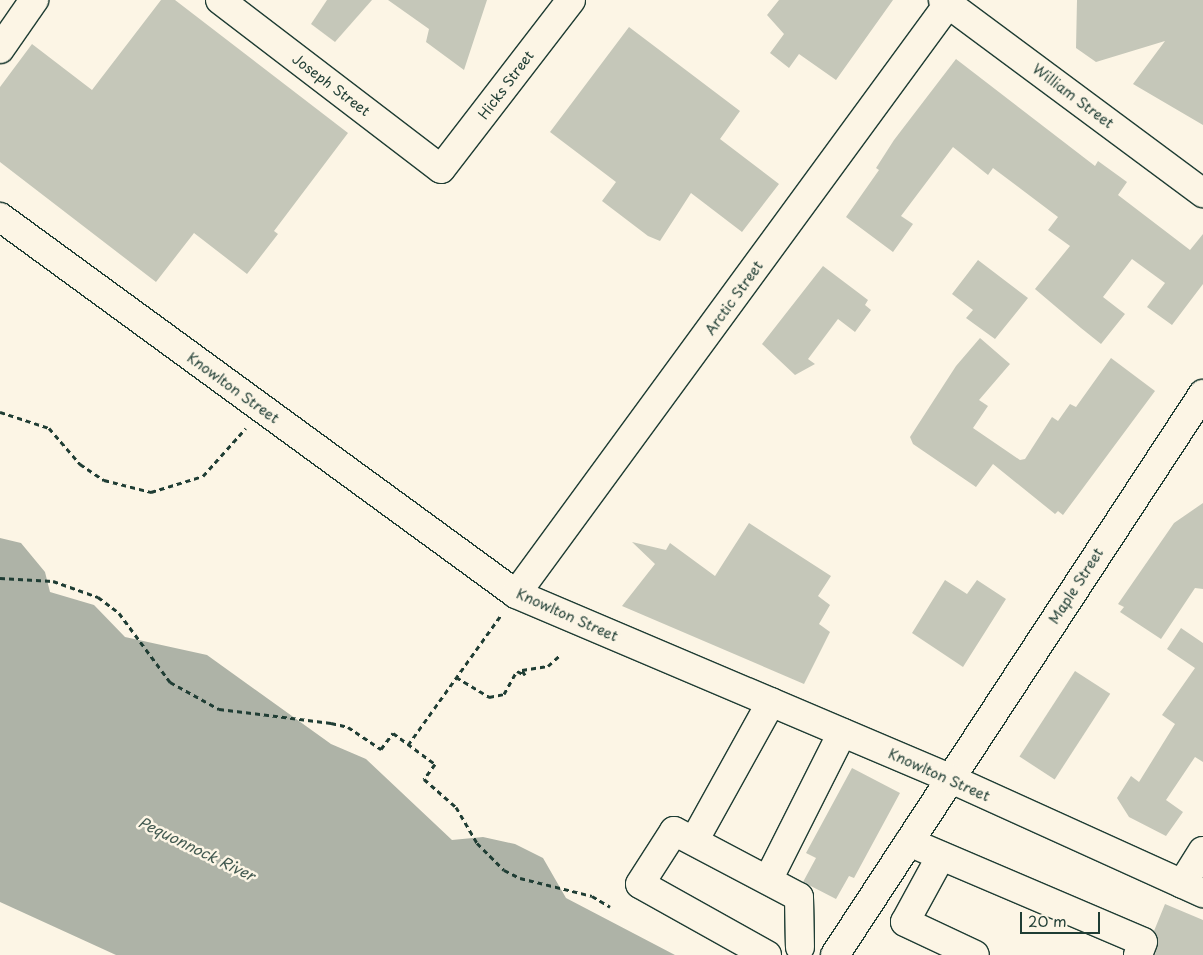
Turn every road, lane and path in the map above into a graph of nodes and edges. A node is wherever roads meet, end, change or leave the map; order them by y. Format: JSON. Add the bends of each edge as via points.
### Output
{"nodes":[{"id":1,"x":34,"y":0,"type":"edge"},
{"id":2,"x":220,"y":0,"type":"edge"},
{"id":3,"x":571,"y":0,"type":"edge"},
{"id":4,"x":947,"y":1,"type":"edge"},
{"id":5,"x":0,"y":49,"type":"edge"},
{"id":6,"x":441,"y":169,"type":"joint"},
{"id":7,"x":1203,"y":193,"type":"edge"},
{"id":8,"x":0,"y":217,"type":"edge"},
{"id":9,"x":1203,"y":394,"type":"edge"},
{"id":10,"x":261,"y":408,"type":"junction"},
{"id":11,"x":0,"y":412,"type":"edge"},
{"id":12,"x":0,"y":578,"type":"edge"},
{"id":13,"x":516,"y":594,"type":"junction"},
{"id":14,"x":559,"y":656,"type":"dead end"},
{"id":15,"x":456,"y":677,"type":"junction"},
{"id":16,"x":771,"y":702,"type":"junction"},
{"id":17,"x":842,"y":733,"type":"junction"},
{"id":18,"x":408,"y":745,"type":"junction"},
{"id":19,"x":949,"y":778,"type":"junction"},
{"id":20,"x":694,"y":841,"type":"junction"},
{"id":21,"x":909,"y":842,"type":"junction"},
{"id":22,"x":1203,"y":851,"type":"edge"},
{"id":23,"x":941,"y":856,"type":"junction"},
{"id":24,"x":768,"y":880,"type":"junction"},
{"id":25,"x":1192,"y":888,"type":"edge"},
{"id":26,"x":610,"y":907,"type":"dead end"},
{"id":27,"x":793,"y":951,"type":"edge"},
{"id":28,"x":768,"y":955,"type":"edge"},
{"id":29,"x":834,"y":955,"type":"edge"},
{"id":30,"x":975,"y":955,"type":"edge"},
{"id":31,"x":1138,"y":955,"type":"edge"}],
"edges":[{"from":1,"to":5,"type":"main road"},
{"from":2,"to":6,"type":"main road","name":"Joseph Street"},
{"from":3,"to":6,"type":"main road","name":"Hicks Street"},
{"from":4,"to":7,"type":"main road","name":"William Street"},
{"from":4,"to":13,"type":"main road","name":"Arctic Street"},
{"from":8,"to":10,"type":"main road","name":"Knowlton Street"},
{"from":9,"to":19,"type":"main road","name":"Maple Street"},
{"from":10,"to":11,"type":"path","via":[[203,476],[151,492],[104,480],[80,464],[48,428]]},
{"from":10,"to":13,"type":"main road","name":"Knowlton Street"},
{"from":12,"to":18,"type":"path","via":[[53,580],[112,606],[182,692],[219,709],[348,727],[381,749],[393,734]]},
{"from":13,"to":15,"type":"path"},
{"from":13,"to":16,"type":"main road","name":"Knowlton Street"},
{"from":14,"to":15,"type":"path","via":[[548,666],[522,670],[525,676],[517,671],[504,694],[489,698]]},
{"from":15,"to":18,"type":"path"},
{"from":16,"to":17,"type":"main road","name":"Knowlton Street"},
{"from":16,"to":20,"type":"main road"},
{"from":17,"to":19,"type":"main road","name":"Knowlton Street"},
{"from":17,"to":24,"type":"main road"},
{"from":18,"to":26,"type":"path","via":[[435,764],[424,779],[456,807],[473,834],[504,870],[520,878],[567,888]]},
{"from":19,"to":21,"type":"main road","name":"Maple Street"},
{"from":19,"to":25,"type":"main road","name":"Knowlton Street"},
{"from":20,"to":24,"type":"main road"},
{"from":20,"to":28,"type":"main road","via":[[674,831],[640,884]]},
{"from":21,"to":23,"type":"main road"},
{"from":21,"to":29,"type":"main road","name":"Maple Street"},
{"from":22,"to":25,"type":"main road"},
{"from":23,"to":30,"type":"main road","via":[[906,922]]},
{"from":23,"to":31,"type":"main road","via":[[1143,942]]},
{"from":24,"to":27,"type":"main road","via":[[799,897]]},
{"from":27,"to":29,"type":"main road"}]}
